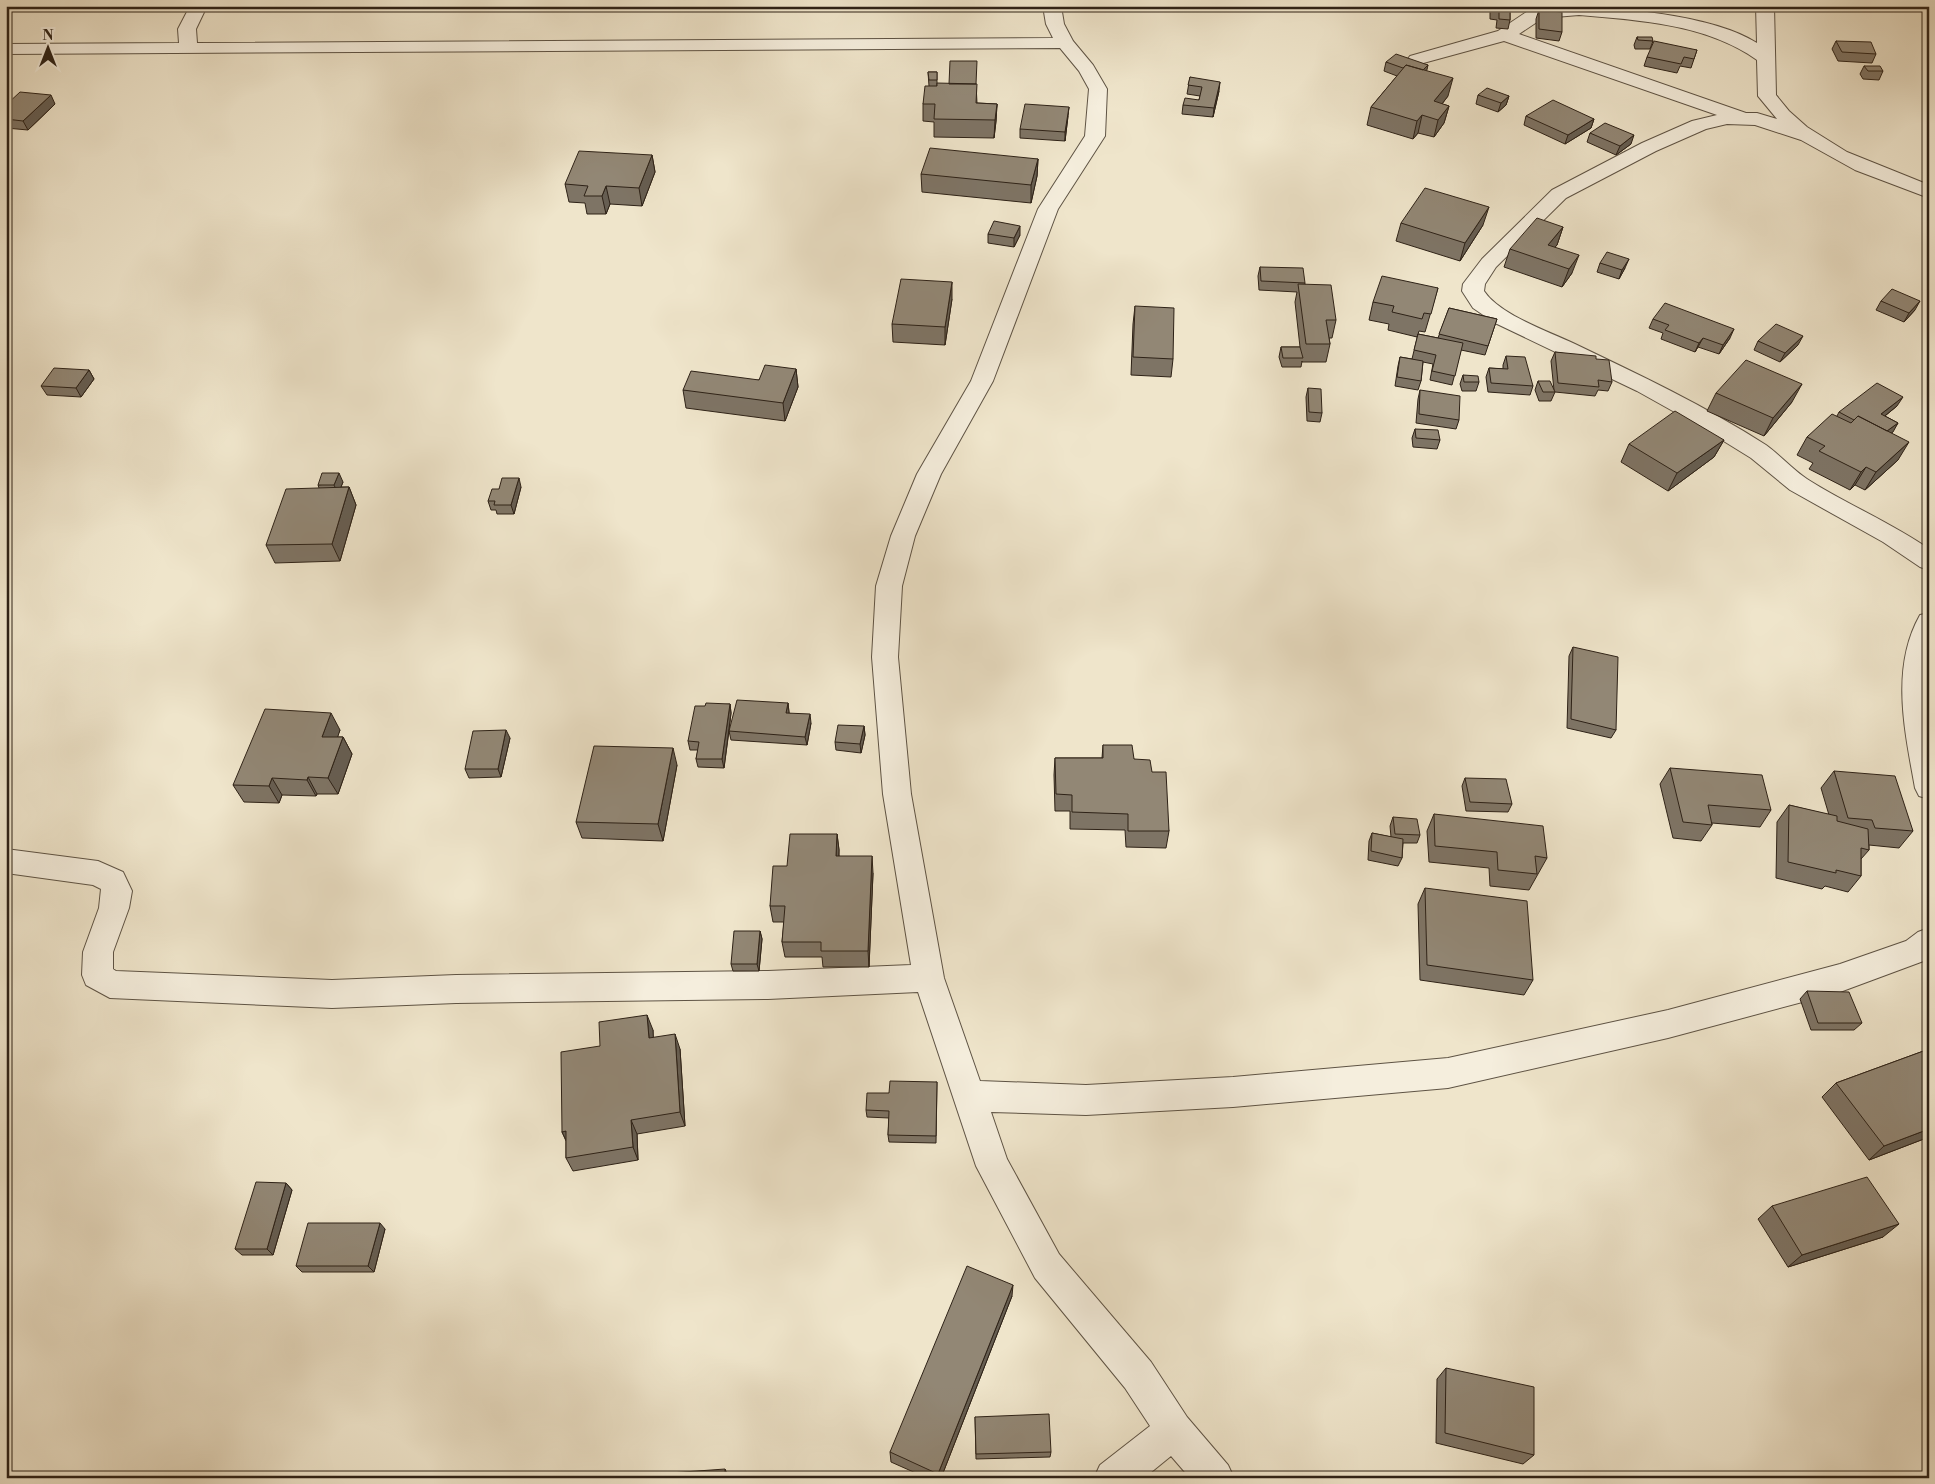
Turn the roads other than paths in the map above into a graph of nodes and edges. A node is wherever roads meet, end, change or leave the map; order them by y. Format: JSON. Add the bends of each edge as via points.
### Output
{"nodes":[{"id":1,"x":199,"y":6,"type":"edge"},
{"id":2,"x":1052,"y":6,"type":"edge"},
{"id":3,"x":1765,"y":6,"type":"edge"},
{"id":4,"x":1505,"y":35,"type":"junction"},
{"id":5,"x":1065,"y":43,"type":"junction"},
{"id":6,"x":188,"y":48,"type":"junction"},
{"id":7,"x":6,"y":49,"type":"edge"},
{"id":8,"x":1765,"y":58,"type":"junction"},
{"id":9,"x":1416,"y":60,"type":"edge"},
{"id":10,"x":1743,"y":117,"type":"junction"},
{"id":11,"x":1804,"y":135,"type":"junction"},
{"id":12,"x":1929,"y":192,"type":"edge"},
{"id":13,"x":1929,"y":561,"type":"edge"},
{"id":14,"x":1929,"y":622,"type":"edge"},
{"id":15,"x":1929,"y":788,"type":"edge"},
{"id":16,"x":6,"y":861,"type":"edge"},
{"id":17,"x":1929,"y":941,"type":"edge"},
{"id":18,"x":929,"y":978,"type":"junction"},
{"id":19,"x":970,"y":1096,"type":"junction"},
{"id":20,"x":1174,"y":1430,"type":"junction"},
{"id":21,"x":1113,"y":1478,"type":"edge"},
{"id":22,"x":1215,"y":1478,"type":"edge"}],
"edges":[{"from":1,"to":6,"type":"street","via":[[188,29]]},
{"from":2,"to":5,"type":"street","via":[[1055,24]]},
{"from":3,"to":8,"type":"street"},
{"from":4,"to":8,"type":"street","via":[[1537,13],[1581,10],[1708,30],[1746,44]]},
{"from":4,"to":9,"type":"street"},
{"from":4,"to":10,"type":"street"},
{"from":5,"to":6,"type":"street"},
{"from":5,"to":18,"type":"street","via":[[1087,69],[1098,89],[1095,136],[1048,209],[982,381],[929,474],[903,536],[889,586],[885,657],[897,794]]},
{"from":6,"to":7,"type":"street"},
{"from":8,"to":11,"type":"street","via":[[1767,96]]},
{"from":10,"to":11,"type":"street"},
{"from":10,"to":13,"type":"street","via":[[1699,125],[1559,194],[1489,263],[1474,284],[1473,291],[1481,303],[1503,318],[1645,386],[1712,424],[1759,452],[1798,484],[1892,536]]},
{"from":11,"to":12,"type":"street","via":[[1850,161]]},
{"from":14,"to":15,"type":"street","via":[[1917,657],[1917,719]]},
{"from":16,"to":18,"type":"street","via":[[98,873],[112,881],[118,891],[98,952],[98,974],[110,984],[332,994],[768,985]]},
{"from":17,"to":19,"type":"street","via":[[1917,950],[1830,980],[1668,1024],[1448,1073],[1233,1092],[1086,1100]]},
{"from":18,"to":19,"type":"street"},
{"from":19,"to":20,"type":"street","via":[[993,1166],[1047,1266],[1138,1375]]},
{"from":20,"to":21,"type":"street"},
{"from":20,"to":22,"type":"street"}]}
